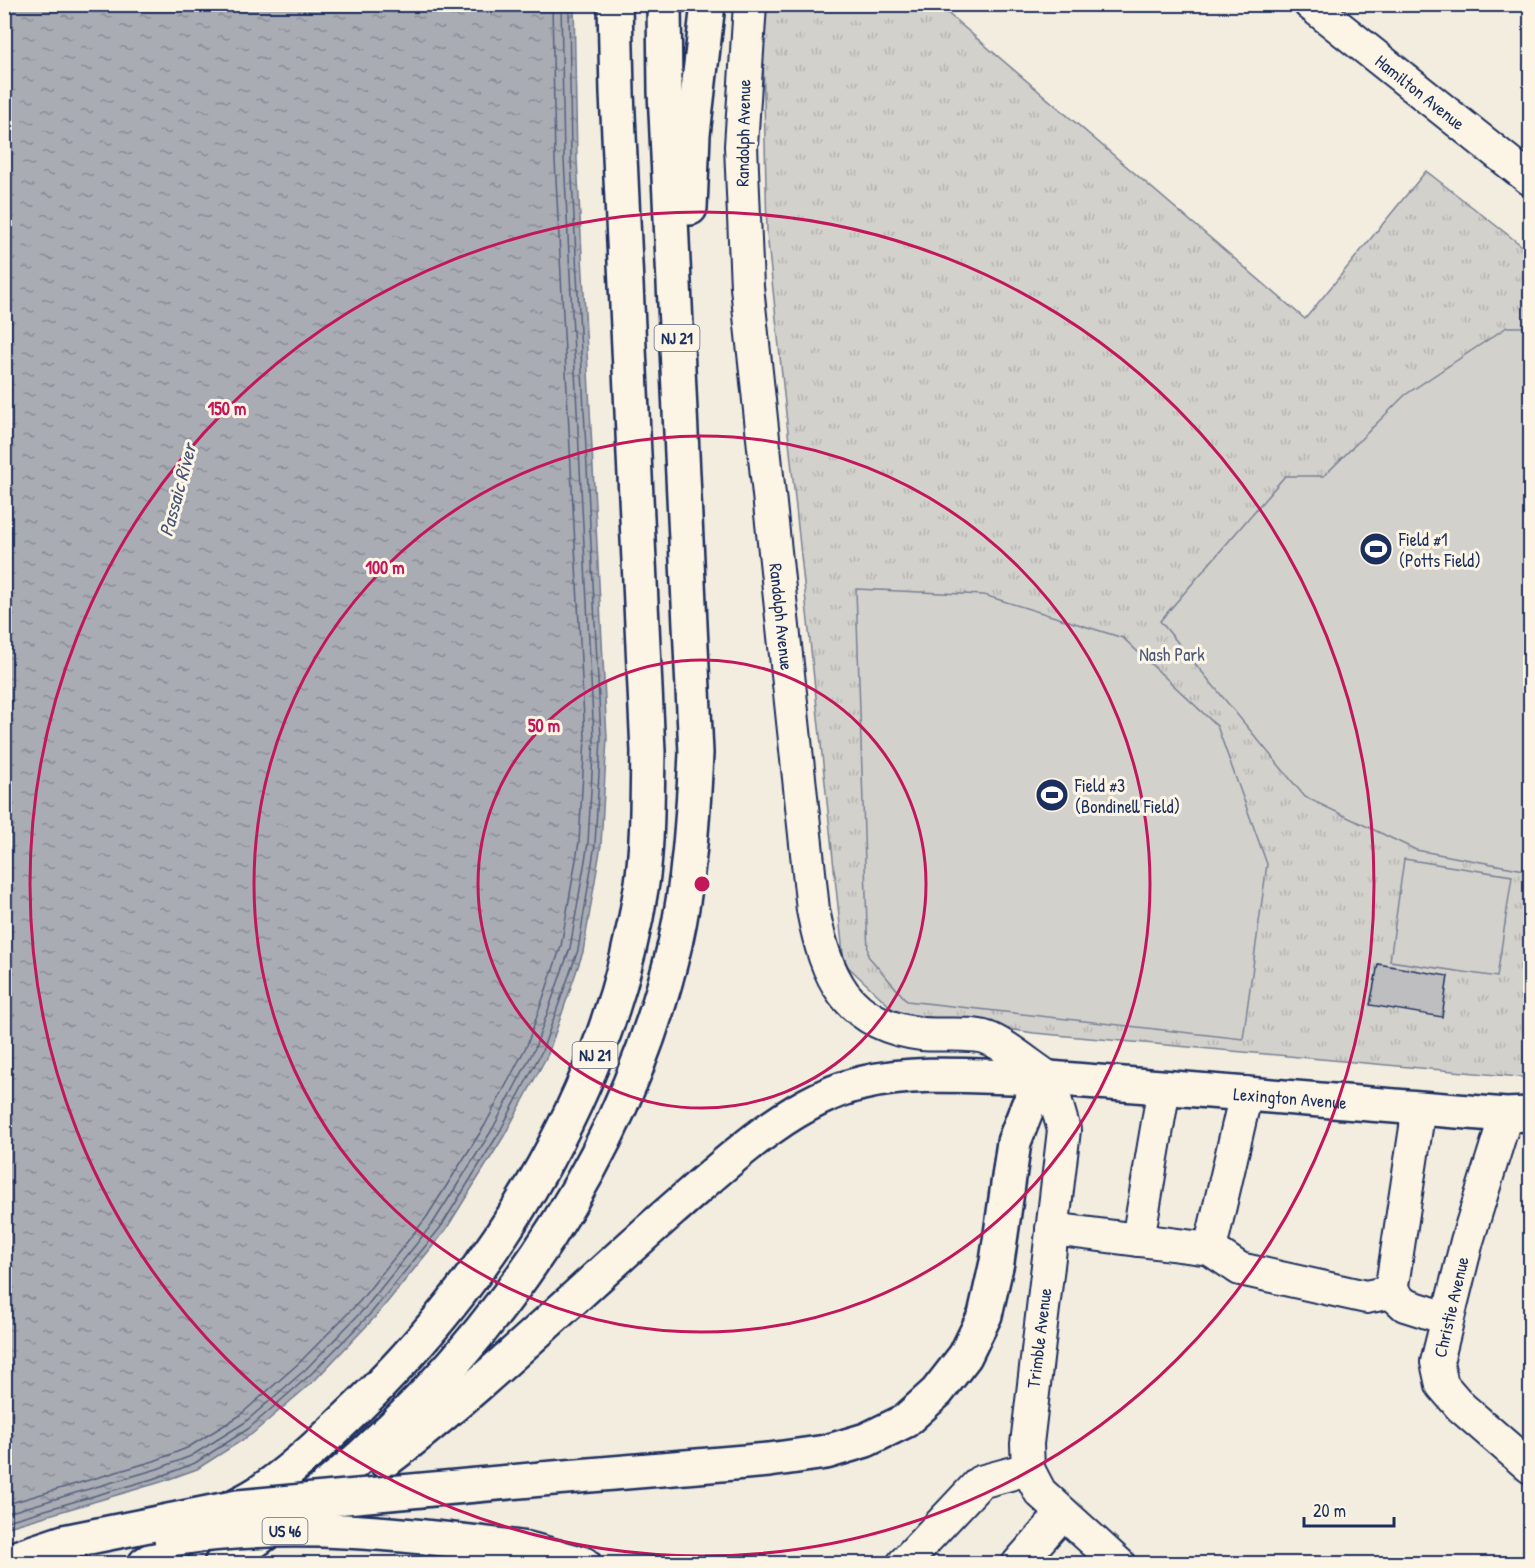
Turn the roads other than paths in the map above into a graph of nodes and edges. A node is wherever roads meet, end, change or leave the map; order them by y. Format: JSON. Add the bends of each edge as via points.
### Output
{"nodes":[{"id":1,"x":615,"y":4,"type":"edge"},
{"id":2,"x":664,"y":4,"type":"edge"},
{"id":3,"x":708,"y":4,"type":"edge"},
{"id":4,"x":750,"y":4,"type":"edge"},
{"id":5,"x":1310,"y":4,"type":"edge"},
{"id":6,"x":1530,"y":179,"type":"edge"},
{"id":7,"x":693,"y":672,"type":"junction"},
{"id":8,"x":1049,"y":1078,"type":"junction"},
{"id":9,"x":1164,"y":1087,"type":"junction"},
{"id":10,"x":1246,"y":1094,"type":"junction"},
{"id":11,"x":1419,"y":1108,"type":"junction"},
{"id":12,"x":1518,"y":1114,"type":"edge"},
{"id":13,"x":1052,"y":1229,"type":"junction"},
{"id":14,"x":1138,"y":1240,"type":"junction"},
{"id":15,"x":1210,"y":1249,"type":"junction"},
{"id":16,"x":1391,"y":1292,"type":"junction"},
{"id":17,"x":1446,"y":1318,"type":"junction"},
{"id":18,"x":1530,"y":1467,"type":"edge"},
{"id":19,"x":1028,"y":1469,"type":"junction"},
{"id":20,"x":1062,"y":1514,"type":"junction"},
{"id":21,"x":4,"y":1562,"type":"edge"},
{"id":22,"x":44,"y":1563,"type":"edge"},
{"id":23,"x":145,"y":1563,"type":"edge"},
{"id":24,"x":223,"y":1563,"type":"edge"},
{"id":25,"x":584,"y":1563,"type":"edge"},
{"id":26,"x":903,"y":1563,"type":"edge"},
{"id":27,"x":1018,"y":1563,"type":"edge"},
{"id":28,"x":1119,"y":1563,"type":"edge"}],
"edges":[{"from":1,"to":23,"type":"main road","number":"NJ 21","via":[[648,752],[642,882],[615,997],[587,1076],[560,1133],[511,1219],[452,1303],[381,1384],[264,1490]]},
{"from":2,"to":7,"type":"main road","number":"NJ 21"},
{"from":3,"to":7,"type":"main road","via":[[698,79],[690,203]]},
{"from":4,"to":8,"type":"street","name":"Randolph Avenue","via":[[741,146],[747,287],[820,946],[835,981],[867,1016],[891,1028],[921,1034],[987,1038]]},
{"from":5,"to":6,"type":"street","name":"Hamilton Avenue"},
{"from":7,"to":24,"type":"main road","number":"NJ 21","via":[[693,831],[675,942],[647,1042],[603,1144],[516,1285],[448,1369],[408,1413],[328,1484]]},
{"from":8,"to":9,"type":"main road","name":"Lexington Avenue"},
{"from":8,"to":13,"type":"street","name":"Trimble Avenue","via":[[1064,1130]]},
{"from":8,"to":21,"type":"main road","bridge":true,"via":[[1028,1106],[1014,1142],[998,1262],[985,1315],[965,1356],[937,1392],[904,1421],[866,1440],[825,1452],[769,1460],[238,1507],[63,1542]]},
{"from":8,"to":24,"type":"main road","name":"Lexington Avenue","via":[[942,1075],[862,1083],[822,1098],[789,1117],[710,1177],[406,1445],[315,1510]]},
{"from":9,"to":10,"type":"main road","name":"Lexington Avenue"},
{"from":9,"to":14,"type":"street"},
{"from":10,"to":11,"type":"main road","name":"Lexington Avenue"},
{"from":10,"to":15,"type":"street"},
{"from":11,"to":12,"type":"main road","name":"Lexington Avenue"},
{"from":11,"to":16,"type":"street"},
{"from":12,"to":17,"type":"street","name":"Christie Avenue"},
{"from":13,"to":14,"type":"street"},
{"from":13,"to":19,"type":"street","name":"Trimble Avenue","via":[[1027,1444]]},
{"from":14,"to":15,"type":"street"},
{"from":15,"to":16,"type":"street","via":[[1240,1269],[1366,1297]]},
{"from":16,"to":17,"type":"street","via":[[1405,1305]]},
{"from":17,"to":18,"type":"street","name":"Christie Avenue","via":[[1437,1362],[1442,1385],[1461,1407]]},
{"from":19,"to":20,"type":"street","name":"Trimble Avenue","via":[[1040,1492]]},
{"from":19,"to":26,"type":"street","via":[[980,1482]]},
{"from":20,"to":27,"type":"street"},
{"from":20,"to":28,"type":"street","name":"Trimble Avenue"},
{"from":22,"to":25,"type":"main road","number":"US 46","bridge":true,"via":[[193,1536],[308,1530],[417,1534],[528,1549]]}]}
